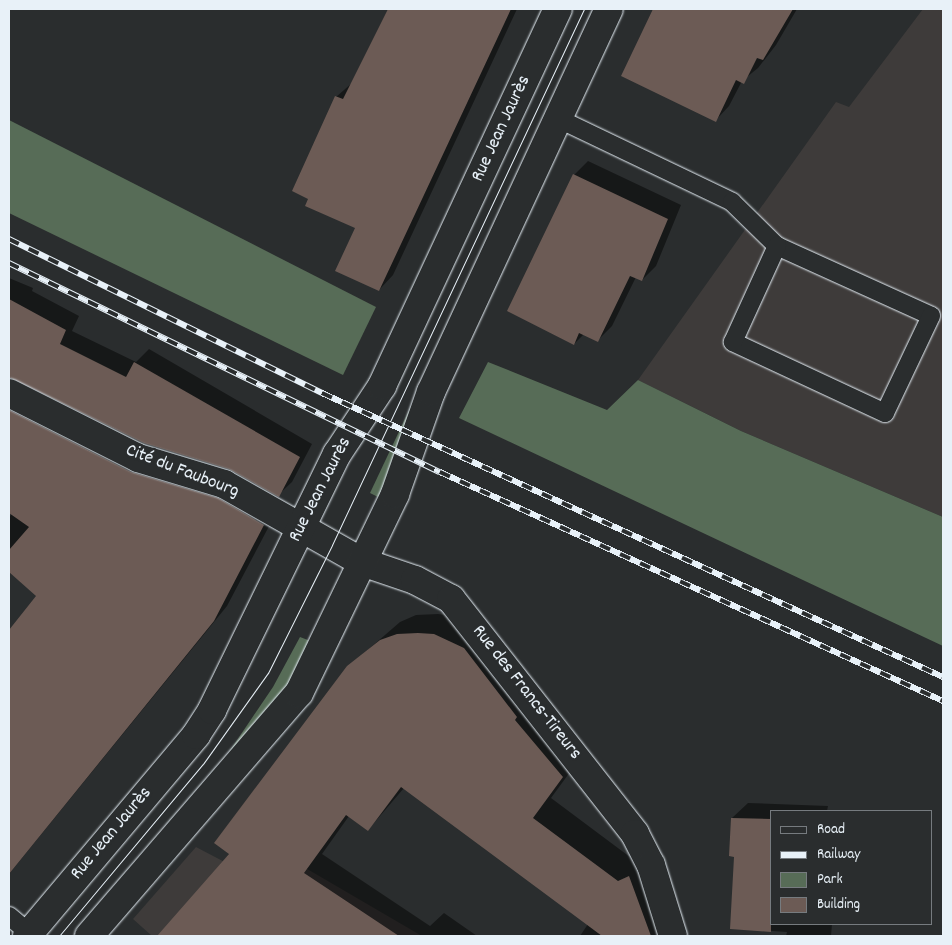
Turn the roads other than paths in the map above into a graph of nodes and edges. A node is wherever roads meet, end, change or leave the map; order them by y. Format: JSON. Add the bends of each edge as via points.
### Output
{"nodes":[{"id":1,"x":558,"y":9,"type":"edge"},
{"id":2,"x":609,"y":9,"type":"edge"},
{"id":3,"x":557,"y":118,"type":"junction"},
{"id":4,"x":777,"y":246,"type":"junction"},
{"id":5,"x":9,"y":393,"type":"edge"},
{"id":6,"x":300,"y":527,"type":"junction"},
{"id":7,"x":362,"y":562,"type":"junction"},
{"id":8,"x":22,"y":929,"type":"edge"},
{"id":9,"x":89,"y":936,"type":"edge"},
{"id":10,"x":673,"y":936,"type":"edge"}],
"edges":[{"from":1,"to":6,"type":"main road","name":"Rue Jean Jaurès","via":[[382,386],[340,448]]},
{"from":2,"to":3,"type":"main road"},
{"from":3,"to":4,"type":"lane","via":[[732,202]]},
{"from":3,"to":7,"type":"main road","via":[[431,392],[395,494]]},
{"from":4,"to":4,"type":"lane","via":[[733,342],[885,413],[931,316]]},
{"from":5,"to":6,"type":"main road","name":"Cité du Faubourg","via":[[138,458],[224,484]]},
{"from":6,"to":7,"type":"main road","name":"Rue des Francs-Tireurs"},
{"from":6,"to":8,"type":"main road","name":"Rue Jean Jaurès","via":[[221,695],[196,735]]},
{"from":7,"to":9,"type":"main road","via":[[292,704],[217,784]]},
{"from":7,"to":10,"type":"main road","name":"Rue des Francs-Tireurs","via":[[432,588],[451,599],[463,612],[635,834],[651,864]]}]}
